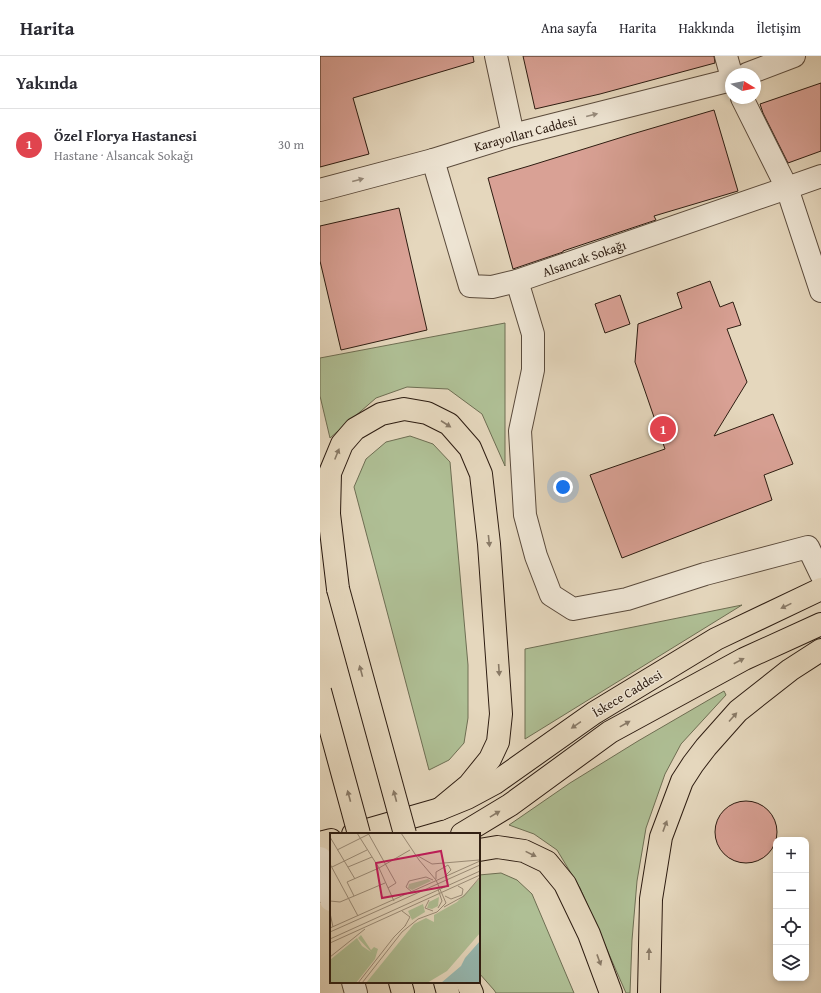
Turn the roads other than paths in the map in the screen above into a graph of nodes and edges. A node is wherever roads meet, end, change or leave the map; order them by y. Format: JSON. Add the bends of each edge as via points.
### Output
{"nodes":[{"id":1,"x":496,"y":56,"type":"edge"},
{"id":2,"x":726,"y":56,"type":"edge"},
{"id":3,"x":794,"y":56,"type":"edge"},
{"id":4,"x":729,"y":68,"type":"edge"},
{"id":5,"x":761,"y":69,"type":"edge"},
{"id":6,"x":725,"y":82,"type":"edge"},
{"id":7,"x":745,"y":104,"type":"edge"},
{"id":8,"x":513,"y":135,"type":"junction"},
{"id":9,"x":433,"y":160,"type":"junction"},
{"id":10,"x":821,"y":176,"type":"edge"},
{"id":11,"x":788,"y":188,"type":"junction"},
{"id":12,"x":320,"y":190,"type":"edge"},
{"id":13,"x":517,"y":281,"type":"junction"},
{"id":14,"x":821,"y":290,"type":"edge"},
{"id":15,"x":320,"y":515,"type":"edge"},
{"id":16,"x":821,"y":574,"type":"edge"},
{"id":17,"x":338,"y":589,"type":"junction"},
{"id":18,"x":821,"y":589,"type":"edge"},
{"id":19,"x":821,"y":624,"type":"edge"},
{"id":20,"x":821,"y":650,"type":"edge"},
{"id":21,"x":320,"y":691,"type":"edge"},
{"id":22,"x":440,"y":809,"type":"junction"},
{"id":23,"x":356,"y":833,"type":"edge"},
{"id":24,"x":359,"y":833,"type":"edge"},
{"id":25,"x":405,"y":833,"type":"edge"},
{"id":26,"x":464,"y":833,"type":"edge"},
{"id":27,"x":330,"y":840,"type":"edge"},
{"id":28,"x":320,"y":843,"type":"edge"},
{"id":29,"x":480,"y":850,"type":"edge"},
{"id":30,"x":320,"y":858,"type":"edge"},
{"id":31,"x":330,"y":876,"type":"edge"},
{"id":32,"x":320,"y":879,"type":"edge"},
{"id":33,"x":330,"y":896,"type":"edge"},
{"id":34,"x":400,"y":983,"type":"edge"},
{"id":35,"x":446,"y":983,"type":"edge"},
{"id":36,"x":467,"y":983,"type":"edge"},
{"id":37,"x":403,"y":993,"type":"edge"},
{"id":38,"x":448,"y":993,"type":"edge"},
{"id":39,"x":472,"y":993,"type":"edge"},
{"id":40,"x":611,"y":993,"type":"edge"},
{"id":41,"x":649,"y":993,"type":"edge"}],
"edges":[{"from":1,"to":8,"type":"street"},
{"from":2,"to":4,"type":"street"},
{"from":3,"to":5,"type":"street"},
{"from":8,"to":6,"type":"street","name":"Karayolları Caddesi","one_way":true},
{"from":7,"to":11,"type":"street"},
{"from":8,"to":9,"type":"street","name":"Karayolları Caddesi"},
{"from":12,"to":9,"type":"street","name":"Karayolları Caddesi","one_way":true},
{"from":9,"to":13,"type":"street","name":"Alsancak Sokağı","via":[[470,286],[492,288]]},
{"from":10,"to":11,"type":"street","name":"Alsancak Sokağı"},
{"from":11,"to":13,"type":"street","name":"Alsancak Sokağı"},
{"from":11,"to":14,"type":"street"},
{"from":13,"to":16,"type":"street","via":[[533,334],[534,370],[520,431],[524,515],[551,595],[573,609],[627,599],[705,574],[808,547]]},
{"from":15,"to":17,"type":"main road"},
{"from":17,"to":22,"type":"main road","one_way":true,"via":[[329,514],[330,473],[342,444],[361,425],[381,414],[404,409],[427,413],[449,424],[470,448],[481,474],[490,544],[501,714],[498,742],[490,759],[469,785]]},
{"from":25,"to":17,"type":"main road","one_way":true,"bridge":true},
{"from":18,"to":22,"type":"main road","name":"İskece Caddesi","one_way":true,"via":[[716,639],[594,713],[494,782],[467,798]]},
{"from":26,"to":19,"type":"main road","name":"İskece Caddesi","one_way":true,"via":[[510,805],[610,732],[744,659]]},
{"from":41,"to":20,"type":"main road","one_way":true,"via":[[651,899],[661,837],[682,781],[706,747],[738,711],[790,670]]},
{"from":24,"to":21,"type":"main road","one_way":true,"bridge":true},
{"from":22,"to":23,"type":"main road","name":"İskece Caddesi"},
{"from":27,"to":28,"type":"main road"},
{"from":29,"to":40,"type":"main road","one_way":true,"via":[[497,847],[524,851],[548,862],[565,884],[589,934]]},
{"from":30,"to":33,"type":"street","bridge":true},
{"from":31,"to":32,"type":"main road"},
{"from":34,"to":37,"type":"main road"},
{"from":35,"to":38,"type":"main road"},
{"from":36,"to":39,"type":"main road"}]}
